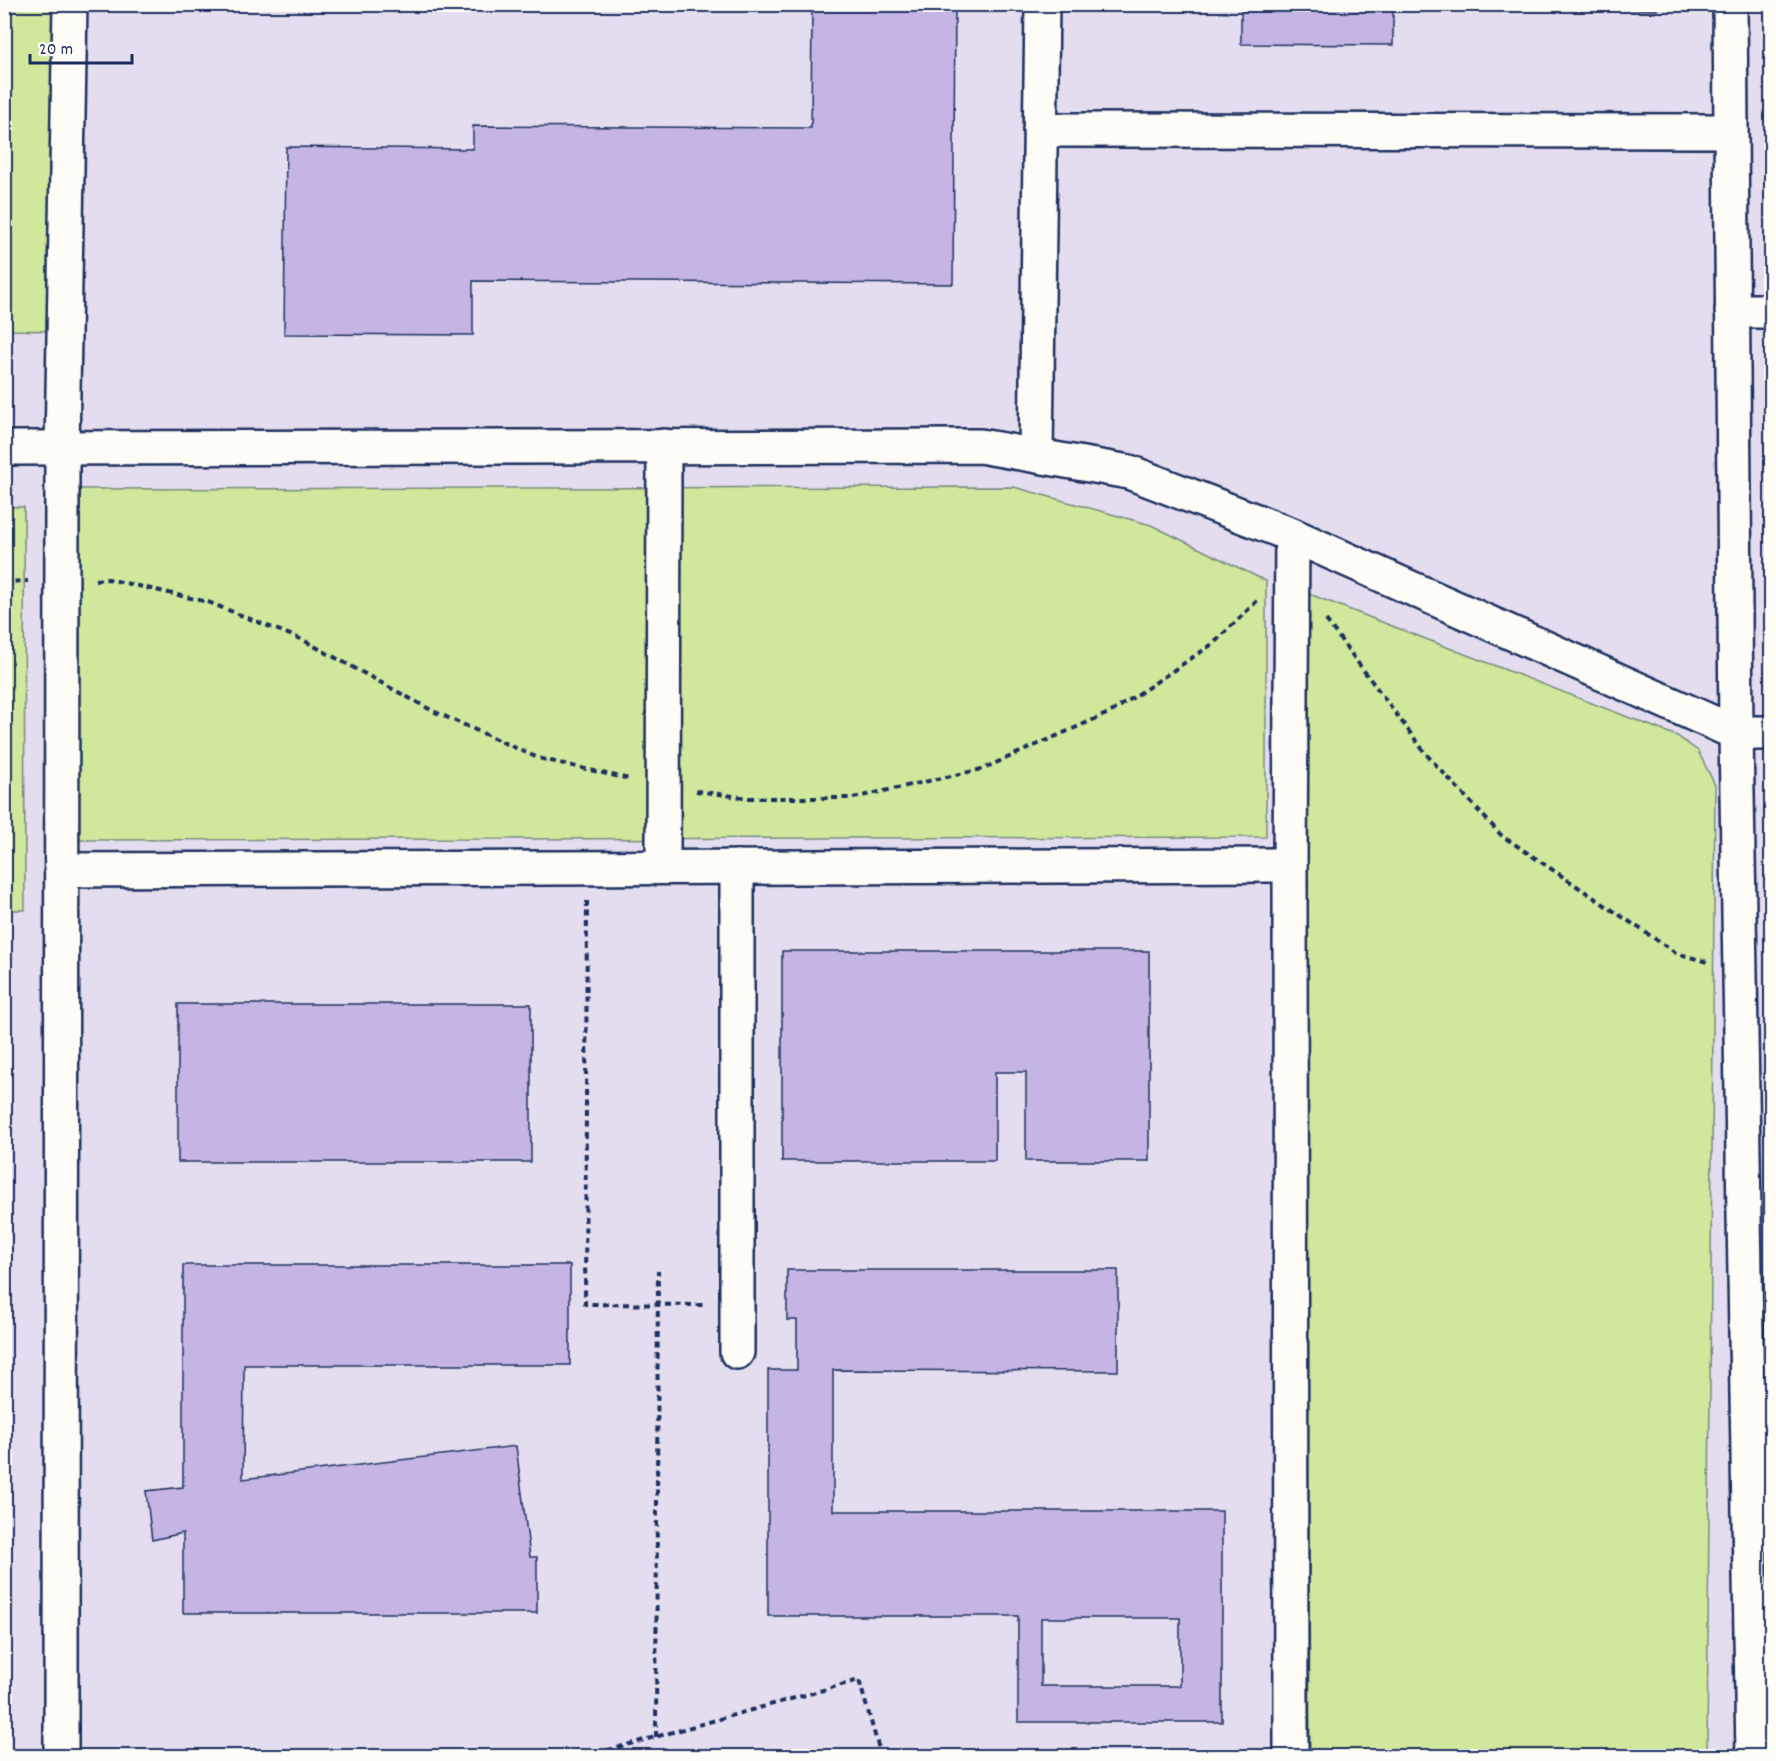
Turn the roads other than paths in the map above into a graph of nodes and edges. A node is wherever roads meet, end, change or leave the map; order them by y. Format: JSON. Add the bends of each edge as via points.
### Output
{"nodes":[{"id":1,"x":69,"y":4,"type":"edge"},
{"id":2,"x":1042,"y":4,"type":"edge"},
{"id":3,"x":1730,"y":4,"type":"edge"},
{"id":4,"x":1040,"y":130,"type":"junction"},
{"id":5,"x":1728,"y":132,"type":"dead end"},
{"id":6,"x":1772,"y":311,"type":"edge"},
{"id":7,"x":1732,"y":312,"type":"junction"},
{"id":8,"x":664,"y":446,"type":"junction"},
{"id":9,"x":62,"y":447,"type":"junction"},
{"id":10,"x":4,"y":448,"type":"edge"},
{"id":11,"x":1036,"y":455,"type":"junction"},
{"id":12,"x":1292,"y":535,"type":"junction"},
{"id":13,"x":1736,"y":733,"type":"junction"},
{"id":14,"x":1772,"y":733,"type":"edge"},
{"id":15,"x":1290,"y":865,"type":"junction"},
{"id":16,"x":663,"y":867,"type":"junction"},
{"id":17,"x":737,"y":867,"type":"junction"},
{"id":18,"x":62,"y":870,"type":"junction"},
{"id":19,"x":737,"y":1352,"type":"dead end"},
{"id":20,"x":1759,"y":1410,"type":"edge"},
{"id":21,"x":61,"y":1756,"type":"edge"},
{"id":22,"x":1291,"y":1756,"type":"edge"},
{"id":23,"x":1753,"y":1756,"type":"edge"}],
"edges":[{"from":1,"to":9,"type":"lane"},
{"from":2,"to":4,"type":"lane"},
{"from":3,"to":7,"type":"lane"},
{"from":4,"to":5,"type":"lane"},
{"from":4,"to":11,"type":"lane"},
{"from":6,"to":7,"type":"lane"},
{"from":7,"to":13,"type":"lane"},
{"from":8,"to":9,"type":"lane"},
{"from":8,"to":11,"type":"lane","via":[[980,446]]},
{"from":8,"to":16,"type":"lane"},
{"from":9,"to":10,"type":"lane"},
{"from":9,"to":18,"type":"lane"},
{"from":11,"to":12,"type":"lane","via":[[1129,472]]},
{"from":12,"to":13,"type":"lane"},
{"from":12,"to":15,"type":"lane"},
{"from":13,"to":14,"type":"lane"},
{"from":13,"to":20,"type":"lane","via":[[1739,972]]},
{"from":15,"to":17,"type":"lane"},
{"from":15,"to":22,"type":"lane"},
{"from":16,"to":17,"type":"lane"},
{"from":16,"to":18,"type":"lane"},
{"from":17,"to":19,"type":"lane"},
{"from":18,"to":21,"type":"lane"},
{"from":20,"to":23,"type":"lane"}]}
